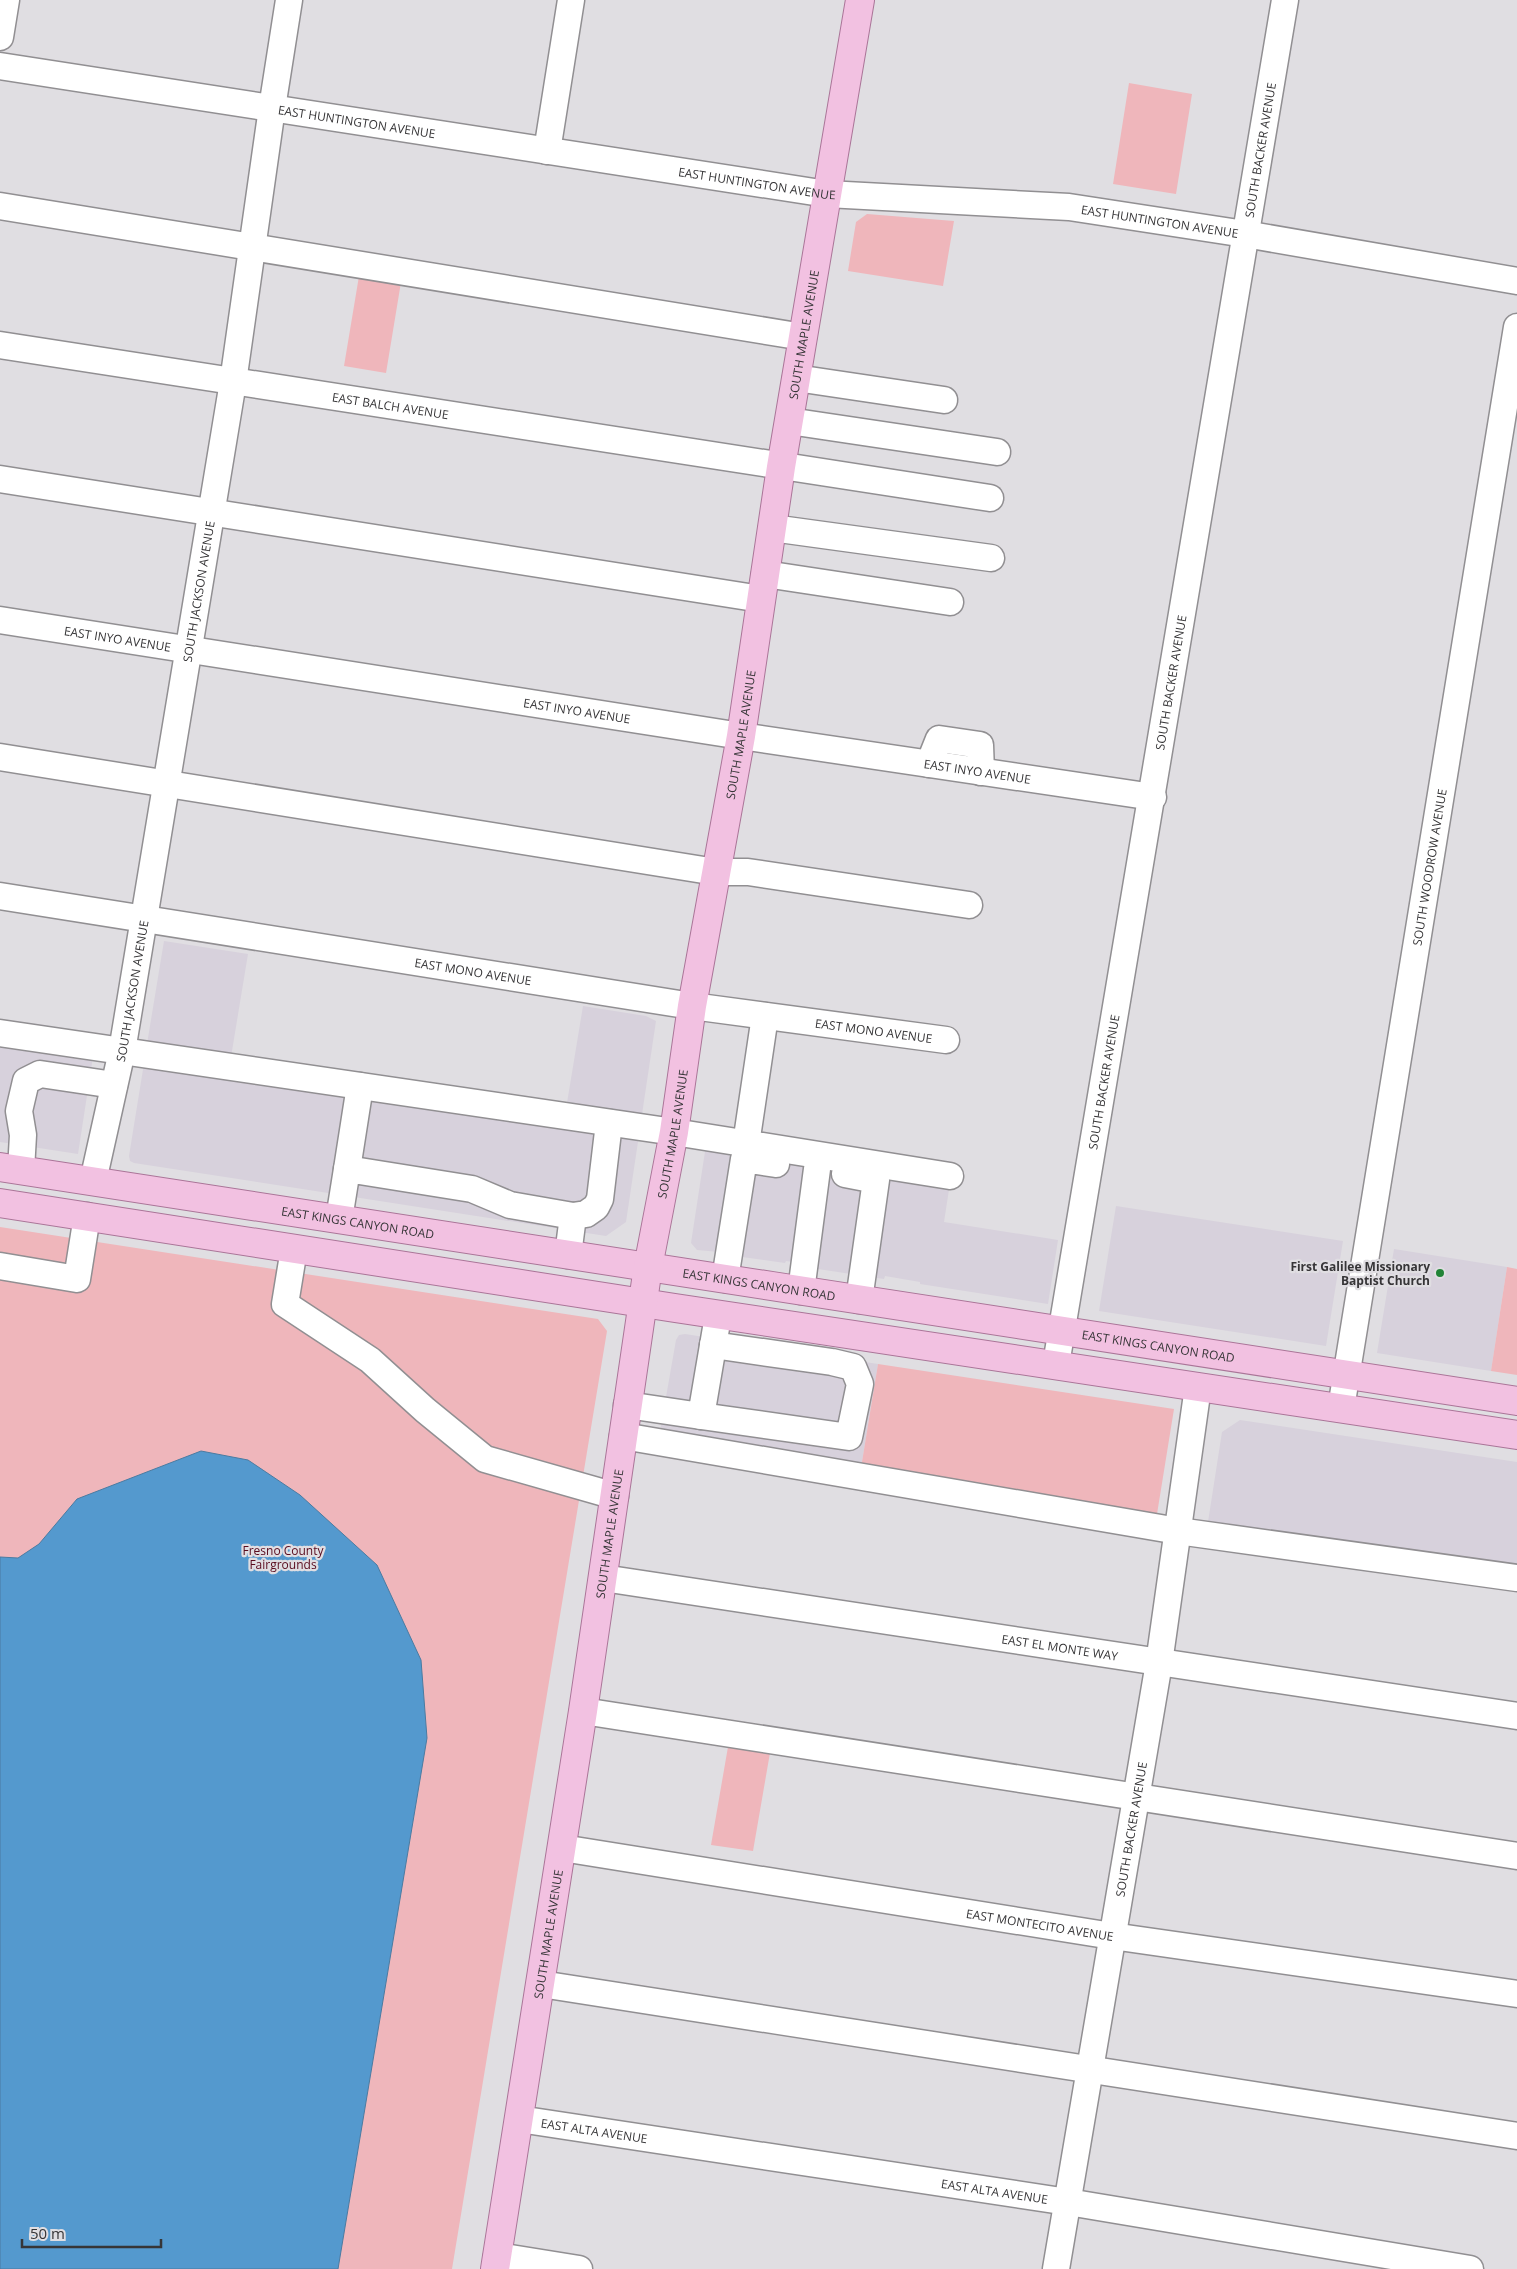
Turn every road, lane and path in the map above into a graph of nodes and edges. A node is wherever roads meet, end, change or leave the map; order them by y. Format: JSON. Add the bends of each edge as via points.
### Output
{"nodes":[{"id":1,"x":6,"y":0,"type":"edge"},
{"id":2,"x":289,"y":0,"type":"edge"},
{"id":3,"x":572,"y":0,"type":"edge"},
{"id":4,"x":860,"y":0,"type":"edge"},
{"id":5,"x":1285,"y":0,"type":"edge"},
{"id":6,"x":0,"y":37,"type":"edge"},
{"id":7,"x":0,"y":66,"type":"edge"},
{"id":8,"x":272,"y":108,"type":"junction"},
{"id":9,"x":547,"y":151,"type":"junction"},
{"id":10,"x":827,"y":194,"type":"junction"},
{"id":11,"x":0,"y":206,"type":"edge"},
{"id":12,"x":1245,"y":234,"type":"junction"},
{"id":13,"x":252,"y":247,"type":"junction"},
{"id":14,"x":1517,"y":281,"type":"edge"},
{"id":15,"x":1517,"y":327,"type":"edge"},
{"id":16,"x":803,"y":337,"type":"junction"},
{"id":17,"x":0,"y":345,"type":"edge"},
{"id":18,"x":796,"y":378,"type":"junction"},
{"id":19,"x":233,"y":382,"type":"junction"},
{"id":20,"x":944,"y":400,"type":"dead end"},
{"id":21,"x":789,"y":421,"type":"junction"},
{"id":22,"x":997,"y":452,"type":"dead end"},
{"id":23,"x":781,"y":467,"type":"junction"},
{"id":24,"x":0,"y":479,"type":"edge"},
{"id":25,"x":990,"y":498,"type":"dead end"},
{"id":26,"x":211,"y":512,"type":"junction"},
{"id":27,"x":772,"y":528,"type":"junction"},
{"id":28,"x":991,"y":558,"type":"dead end"},
{"id":29,"x":763,"y":587,"type":"junction"},
{"id":30,"x":950,"y":602,"type":"dead end"},
{"id":31,"x":0,"y":620,"type":"edge"},
{"id":32,"x":188,"y":651,"type":"junction"},
{"id":33,"x":741,"y":736,"type":"junction"},
{"id":34,"x":0,"y":757,"type":"edge"},
{"id":35,"x":166,"y":785,"type":"junction"},
{"id":36,"x":1153,"y":797,"type":"junction"},
{"id":37,"x":716,"y":872,"type":"junction"},
{"id":38,"x":0,"y":896,"type":"edge"},
{"id":39,"x":969,"y":905,"type":"dead end"},
{"id":40,"x":143,"y":919,"type":"junction"},
{"id":41,"x":692,"y":1006,"type":"junction"},
{"id":42,"x":765,"y":1016,"type":"junction"},
{"id":43,"x":0,"y":1033,"type":"edge"},
{"id":44,"x":946,"y":1040,"type":"dead end"},
{"id":45,"x":122,"y":1051,"type":"junction"},
{"id":46,"x":114,"y":1085,"type":"junction"},
{"id":47,"x":360,"y":1086,"type":"junction"},
{"id":48,"x":609,"y":1123,"type":"junction"},
{"id":49,"x":674,"y":1132,"type":"junction"},
{"id":50,"x":745,"y":1151,"type":"junction"},
{"id":51,"x":11,"y":1169,"type":"edge"},
{"id":52,"x":347,"y":1169,"type":"junction"},
{"id":53,"x":817,"y":1169,"type":"junction"},
{"id":54,"x":950,"y":1176,"type":"dead end"},
{"id":55,"x":93,"y":1181,"type":"junction"},
{"id":56,"x":0,"y":1188,"type":"edge"},
{"id":57,"x":0,"y":1203,"type":"edge"},
{"id":58,"x":298,"y":1213,"type":"junction"},
{"id":59,"x":88,"y":1216,"type":"junction"},
{"id":60,"x":573,"y":1216,"type":"junction"},
{"id":61,"x":339,"y":1219,"type":"junction"},
{"id":62,"x":294,"y":1249,"type":"junction"},
{"id":63,"x":568,"y":1255,"type":"junction"},
{"id":64,"x":0,"y":1266,"type":"edge"},
{"id":65,"x":648,"y":1267,"type":"junction"},
{"id":66,"x":725,"y":1279,"type":"junction"},
{"id":67,"x":801,"y":1291,"type":"junction"},
{"id":68,"x":859,"y":1300,"type":"junction"},
{"id":69,"x":643,"y":1302,"type":"junction"},
{"id":70,"x":718,"y":1314,"type":"junction"},
{"id":71,"x":1062,"y":1331,"type":"junction"},
{"id":72,"x":713,"y":1345,"type":"junction"},
{"id":73,"x":1056,"y":1364,"type":"junction"},
{"id":74,"x":1347,"y":1374,"type":"junction"},
{"id":75,"x":1198,"y":1387,"type":"junction"},
{"id":76,"x":1517,"y":1401,"type":"edge"},
{"id":77,"x":627,"y":1405,"type":"junction"},
{"id":78,"x":1341,"y":1408,"type":"junction"},
{"id":79,"x":701,"y":1416,"type":"junction"},
{"id":80,"x":1517,"y":1435,"type":"edge"},
{"id":81,"x":623,"y":1436,"type":"junction"},
{"id":82,"x":615,"y":1496,"type":"junction"},
{"id":83,"x":1178,"y":1531,"type":"junction"},
{"id":84,"x":603,"y":1578,"type":"junction"},
{"id":85,"x":1517,"y":1578,"type":"edge"},
{"id":86,"x":1159,"y":1664,"type":"junction"},
{"id":87,"x":583,"y":1711,"type":"junction"},
{"id":88,"x":1517,"y":1716,"type":"edge"},
{"id":89,"x":1136,"y":1798,"type":"junction"},
{"id":90,"x":562,"y":1848,"type":"junction"},
{"id":91,"x":1517,"y":1856,"type":"edge"},
{"id":92,"x":1112,"y":1936,"type":"junction"},
{"id":93,"x":541,"y":1984,"type":"junction"},
{"id":94,"x":1517,"y":1994,"type":"edge"},
{"id":95,"x":1090,"y":2070,"type":"junction"},
{"id":96,"x":519,"y":2119,"type":"junction"},
{"id":97,"x":1517,"y":2136,"type":"edge"},
{"id":98,"x":1068,"y":2202,"type":"junction"},
{"id":99,"x":496,"y":2263,"type":"edge"},
{"id":100,"x":579,"y":2269,"type":"edge"},
{"id":101,"x":1056,"y":2269,"type":"edge"},
{"id":102,"x":1470,"y":2269,"type":"edge"}],
"edges":[{"from":1,"to":6,"type":"street"},
{"from":2,"to":8,"type":"street","name":"SOUTH JACKSON AVENUE"},
{"from":3,"to":9,"type":"street"},
{"from":4,"to":10,"type":"main road","name":"SOUTH MAPLE AVENUE"},
{"from":5,"to":12,"type":"street","name":"SOUTH BACKER AVENUE"},
{"from":7,"to":8,"type":"street","name":"EAST HUNTINGTON AVENUE"},
{"from":8,"to":9,"type":"street","name":"EAST HUNTINGTON AVENUE"},
{"from":8,"to":13,"type":"street","name":"SOUTH JACKSON AVENUE"},
{"from":9,"to":10,"type":"street","name":"EAST HUNTINGTON AVENUE"},
{"from":10,"to":12,"type":"street","name":"EAST HUNTINGTON AVENUE","via":[[1069,207]]},
{"from":10,"to":16,"type":"main road","name":"SOUTH MAPLE AVENUE"},
{"from":11,"to":13,"type":"street"},
{"from":12,"to":14,"type":"street","name":"EAST HUNTINGTON AVENUE"},
{"from":12,"to":36,"type":"street","name":"SOUTH BACKER AVENUE"},
{"from":13,"to":16,"type":"street"},
{"from":13,"to":19,"type":"street","name":"SOUTH JACKSON AVENUE"},
{"from":15,"to":74,"type":"street","name":"SOUTH WOODROW AVENUE"},
{"from":16,"to":18,"type":"main road","name":"SOUTH MAPLE AVENUE"},
{"from":17,"to":19,"type":"street","name":"EAST BALCH AVENUE"},
{"from":18,"to":20,"type":"street"},
{"from":18,"to":21,"type":"main road","name":"SOUTH MAPLE AVENUE"},
{"from":19,"to":23,"type":"street","name":"EAST BALCH AVENUE"},
{"from":19,"to":26,"type":"street","name":"SOUTH JACKSON AVENUE"},
{"from":21,"to":22,"type":"street"},
{"from":21,"to":23,"type":"main road","name":"SOUTH MAPLE AVENUE"},
{"from":23,"to":25,"type":"street","name":"EAST BALCH AVENUE"},
{"from":23,"to":27,"type":"main road","name":"SOUTH MAPLE AVENUE"},
{"from":24,"to":26,"type":"street"},
{"from":26,"to":29,"type":"street"},
{"from":26,"to":32,"type":"street","name":"SOUTH JACKSON AVENUE"},
{"from":27,"to":28,"type":"street"},
{"from":27,"to":29,"type":"main road","name":"SOUTH MAPLE AVENUE"},
{"from":29,"to":30,"type":"street"},
{"from":29,"to":33,"type":"main road","name":"SOUTH MAPLE AVENUE"},
{"from":31,"to":32,"type":"street","name":"EAST INYO AVENUE"},
{"from":32,"to":33,"type":"street","name":"EAST INYO AVENUE"},
{"from":32,"to":35,"type":"street","name":"SOUTH JACKSON AVENUE"},
{"from":33,"to":36,"type":"street","name":"EAST INYO AVENUE"},
{"from":33,"to":37,"type":"main road","name":"SOUTH MAPLE AVENUE"},
{"from":34,"to":35,"type":"street"},
{"from":35,"to":37,"type":"street"},
{"from":35,"to":40,"type":"street","name":"SOUTH JACKSON AVENUE"},
{"from":36,"to":71,"type":"street","name":"SOUTH BACKER AVENUE"},
{"from":37,"to":39,"type":"street","via":[[748,872]]},
{"from":37,"to":41,"type":"main road","name":"SOUTH MAPLE AVENUE"},
{"from":38,"to":40,"type":"street","name":"EAST MONO AVENUE"},
{"from":40,"to":41,"type":"street","name":"EAST MONO AVENUE"},
{"from":40,"to":45,"type":"street","name":"SOUTH JACKSON AVENUE"},
{"from":41,"to":42,"type":"street","name":"EAST MONO AVENUE"},
{"from":41,"to":49,"type":"main road","name":"SOUTH MAPLE AVENUE"},
{"from":42,"to":44,"type":"street","name":"EAST MONO AVENUE"},
{"from":42,"to":50,"type":"street"},
{"from":43,"to":45,"type":"street"},
{"from":45,"to":46,"type":"street","name":"SOUTH JACKSON AVENUE"},
{"from":45,"to":47,"type":"street"},
{"from":46,"to":51,"type":"street","via":[[40,1074],[26,1081],[18,1111],[23,1136]]},
{"from":46,"to":55,"type":"street","name":"SOUTH JACKSON AVENUE"},
{"from":47,"to":48,"type":"street"},
{"from":47,"to":52,"type":"street"},
{"from":48,"to":49,"type":"street"},
{"from":48,"to":60,"type":"street","via":[[600,1199],[596,1207],[586,1214]]},
{"from":49,"to":50,"type":"street"},
{"from":49,"to":65,"type":"main road","name":"SOUTH MAPLE AVENUE"},
{"from":50,"to":53,"type":"street"},
{"from":50,"to":54,"type":"street"},
{"from":50,"to":66,"type":"street"},
{"from":51,"to":55,"type":"main road","name":"EAST KINGS CANYON ROAD"},
{"from":52,"to":60,"type":"street","via":[[472,1189],[510,1204]]},
{"from":52,"to":61,"type":"street"},
{"from":53,"to":67,"type":"street"},
{"from":53,"to":68,"type":"street","via":[[876,1180]]},
{"from":55,"to":56,"type":"main road","via":[[88,1190],[74,1197]]},
{"from":55,"to":58,"type":"main road","name":"EAST KINGS CANYON ROAD"},
{"from":57,"to":59,"type":"main road"},
{"from":58,"to":59,"type":"main road","via":[[244,1219],[117,1201],[99,1205]]},
{"from":58,"to":61,"type":"main road","name":"EAST KINGS CANYON ROAD"},
{"from":59,"to":62,"type":"main road"},
{"from":59,"to":64,"type":"street","via":[[77,1279]]},
{"from":60,"to":63,"type":"street"},
{"from":61,"to":63,"type":"main road","name":"EAST KINGS CANYON ROAD"},
{"from":62,"to":69,"type":"main road"},
{"from":62,"to":82,"type":"street","via":[[285,1304],[370,1360],[485,1459]]},
{"from":63,"to":65,"type":"main road","name":"EAST KINGS CANYON ROAD"},
{"from":65,"to":66,"type":"main road","name":"EAST KINGS CANYON ROAD"},
{"from":65,"to":69,"type":"main road","name":"SOUTH MAPLE AVENUE"},
{"from":66,"to":67,"type":"main road","name":"EAST KINGS CANYON ROAD"},
{"from":67,"to":68,"type":"main road","name":"EAST KINGS CANYON ROAD"},
{"from":68,"to":71,"type":"main road","name":"EAST KINGS CANYON ROAD"},
{"from":69,"to":70,"type":"main road"},
{"from":69,"to":77,"type":"main road","name":"SOUTH MAPLE AVENUE"},
{"from":70,"to":72,"type":"street"},
{"from":70,"to":73,"type":"main road"},
{"from":71,"to":73,"type":"street","name":"SOUTH BACKER AVENUE"},
{"from":71,"to":74,"type":"main road","name":"EAST KINGS CANYON ROAD"},
{"from":72,"to":79,"type":"street"},
{"from":72,"to":79,"type":"street","via":[[853,1367],[860,1384],[849,1438]]},
{"from":73,"to":75,"type":"main road"},
{"from":74,"to":76,"type":"main road","name":"EAST KINGS CANYON ROAD"},
{"from":74,"to":78,"type":"street","name":"SOUTH WOODROW AVENUE"},
{"from":75,"to":78,"type":"main road"},
{"from":75,"to":83,"type":"street","name":"SOUTH BACKER AVENUE"},
{"from":77,"to":79,"type":"street"},
{"from":77,"to":81,"type":"main road","name":"SOUTH MAPLE AVENUE"},
{"from":78,"to":80,"type":"main road"},
{"from":81,"to":82,"type":"main road","name":"SOUTH MAPLE AVENUE"},
{"from":81,"to":83,"type":"street"},
{"from":82,"to":84,"type":"main road","name":"SOUTH MAPLE AVENUE"},
{"from":83,"to":85,"type":"street"},
{"from":83,"to":86,"type":"street","name":"SOUTH BACKER AVENUE"},
{"from":84,"to":86,"type":"street","name":"EAST EL MONTE WAY"},
{"from":84,"to":87,"type":"main road","name":"SOUTH MAPLE AVENUE"},
{"from":86,"to":88,"type":"street","name":"EAST EL MONTE WAY"},
{"from":86,"to":89,"type":"street","name":"SOUTH BACKER AVENUE"},
{"from":87,"to":89,"type":"street"},
{"from":87,"to":90,"type":"main road","name":"SOUTH MAPLE AVENUE"},
{"from":89,"to":91,"type":"street"},
{"from":89,"to":92,"type":"street","name":"SOUTH BACKER AVENUE"},
{"from":90,"to":92,"type":"street","name":"EAST MONTECITO AVENUE"},
{"from":90,"to":93,"type":"main road","name":"SOUTH MAPLE AVENUE"},
{"from":92,"to":94,"type":"street","name":"EAST MONTECITO AVENUE"},
{"from":92,"to":95,"type":"street","name":"SOUTH BACKER AVENUE"},
{"from":93,"to":95,"type":"street"},
{"from":93,"to":96,"type":"main road","name":"SOUTH MAPLE AVENUE"},
{"from":95,"to":97,"type":"street"},
{"from":95,"to":98,"type":"street","name":"SOUTH BACKER AVENUE"},
{"from":96,"to":98,"type":"street","name":"EAST ALTA AVENUE"},
{"from":96,"to":99,"type":"main road","name":"SOUTH MAPLE AVENUE"},
{"from":98,"to":101,"type":"street","name":"SOUTH BACKER AVENUE"},
{"from":98,"to":102,"type":"street","name":"EAST ALTA AVENUE"},
{"from":99,"to":100,"type":"street"}]}
